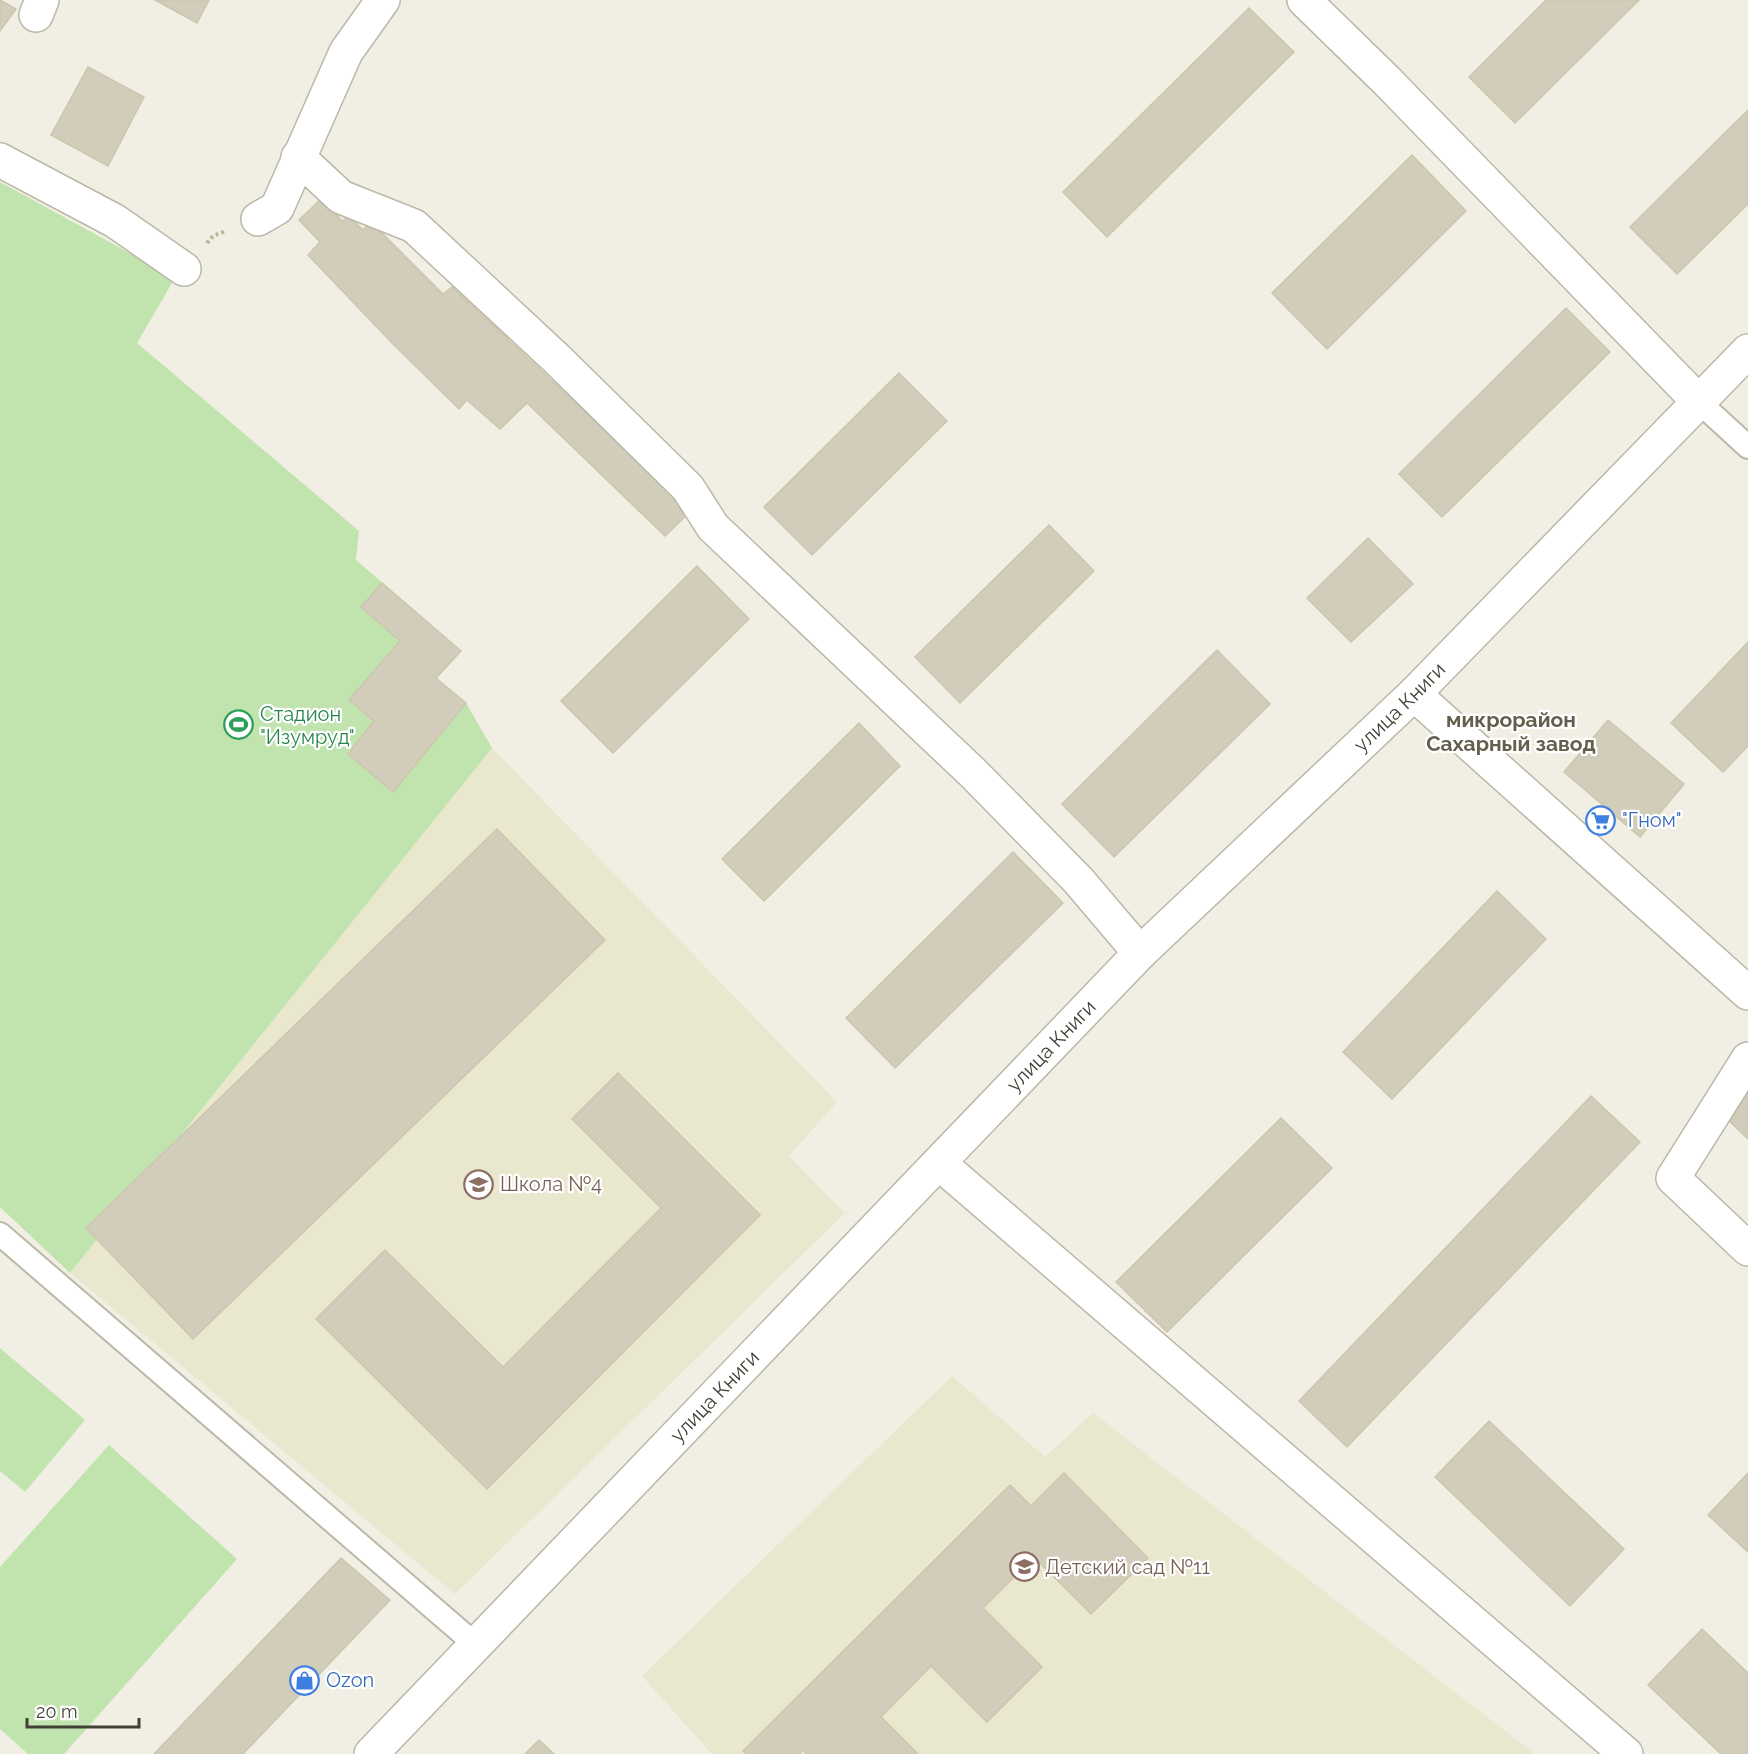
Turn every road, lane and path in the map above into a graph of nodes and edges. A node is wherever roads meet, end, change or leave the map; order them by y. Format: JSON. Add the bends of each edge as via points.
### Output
{"nodes":[{"id":1,"x":383,"y":0,"type":"edge"},
{"id":2,"x":1304,"y":0,"type":"edge"},
{"id":3,"x":298,"y":157,"type":"junction"},
{"id":4,"x":0,"y":160,"type":"edge"},
{"id":5,"x":258,"y":219,"type":"joint"},
{"id":6,"x":184,"y":269,"type":"joint"},
{"id":7,"x":1748,"y":351,"type":"edge"},
{"id":8,"x":1699,"y":402,"type":"junction"},
{"id":9,"x":1748,"y":447,"type":"edge"},
{"id":10,"x":1414,"y":694,"type":"junction"},
{"id":11,"x":1140,"y":952,"type":"junction"},
{"id":12,"x":1748,"y":993,"type":"edge"},
{"id":13,"x":1748,"y":1059,"type":"edge"},
{"id":14,"x":939,"y":1163,"type":"junction"},
{"id":15,"x":0,"y":1234,"type":"edge"},
{"id":16,"x":1748,"y":1249,"type":"edge"},
{"id":17,"x":476,"y":1645,"type":"junction"},
{"id":18,"x":371,"y":1754,"type":"edge"},
{"id":19,"x":1626,"y":1754,"type":"edge"}],
"edges":[{"from":1,"to":3,"type":"street","via":[[346,52]]},
{"from":2,"to":8,"type":"street","via":[[1396,89]]},
{"from":3,"to":5,"type":"street","via":[[277,208]]},
{"from":3,"to":11,"type":"street","via":[[341,197],[414,226],[558,360],[688,488],[714,527],[974,773],[1078,880]]},
{"from":4,"to":6,"type":"street","via":[[115,221]]},
{"from":5,"to":6,"type":"path","via":[[213,236]]},
{"from":7,"to":8,"type":"street","name":"улица Книги"},
{"from":8,"to":9,"type":"lane"},
{"from":8,"to":10,"type":"street","name":"улица Книги"},
{"from":10,"to":11,"type":"street","name":"улица Книги"},
{"from":10,"to":12,"type":"street"},
{"from":11,"to":14,"type":"street","name":"улица Книги"},
{"from":13,"to":16,"type":"street","via":[[1673,1178]]},
{"from":14,"to":17,"type":"street","name":"улица Книги"},
{"from":14,"to":19,"type":"street"},
{"from":15,"to":17,"type":"lane"},
{"from":17,"to":18,"type":"street","name":"улица Книги"}]}
